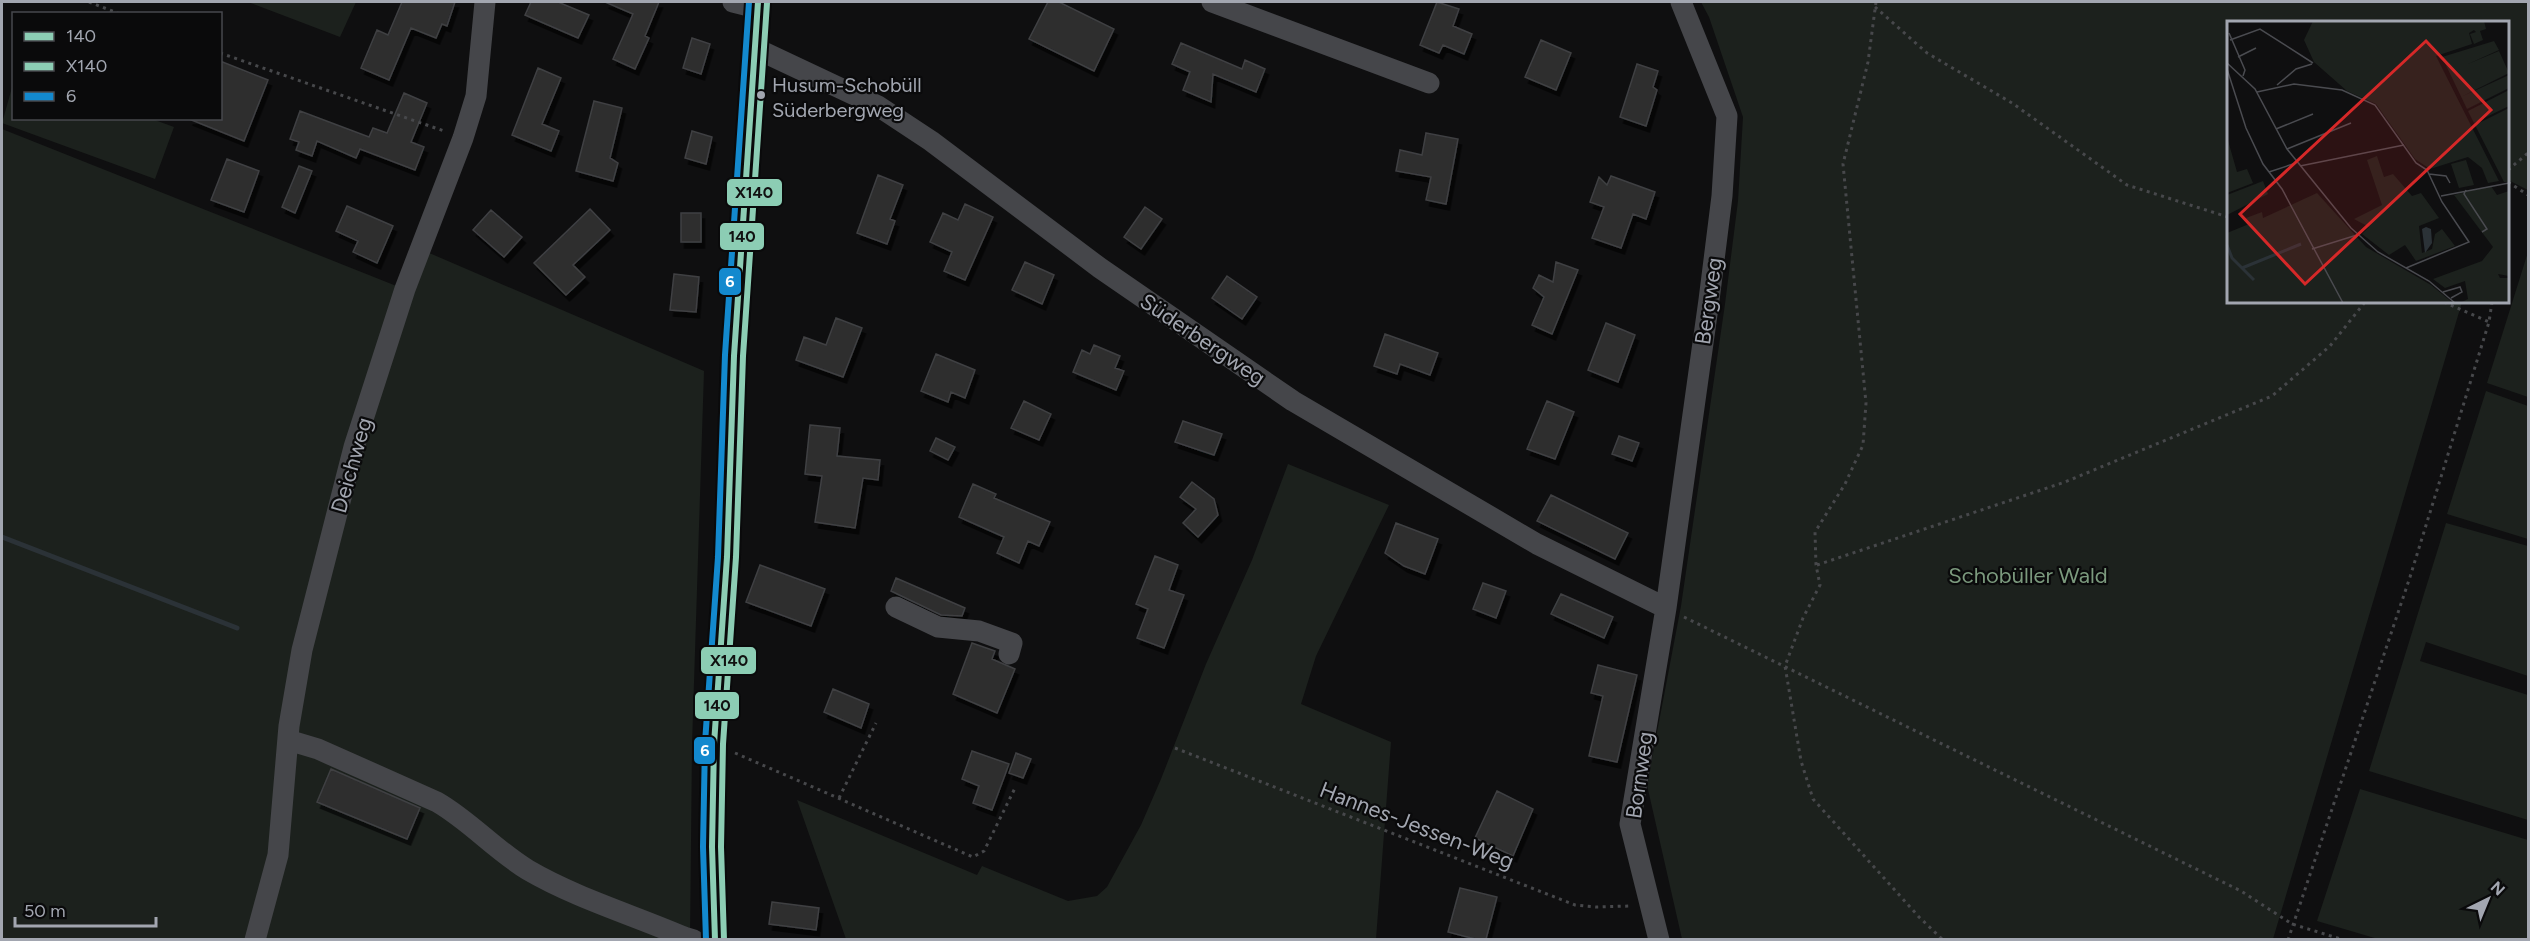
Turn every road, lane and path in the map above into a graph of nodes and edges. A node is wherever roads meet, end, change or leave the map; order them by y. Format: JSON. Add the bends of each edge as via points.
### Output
{"nodes":[{"id":1,"x":89,"y":2,"type":"edge"},
{"id":2,"x":485,"y":2,"type":"edge"},
{"id":3,"x":732,"y":2,"type":"edge"},
{"id":4,"x":1212,"y":2,"type":"edge"},
{"id":5,"x":1681,"y":2,"type":"edge"},
{"id":6,"x":1876,"y":2,"type":"edge"},
{"id":7,"x":758,"y":5,"type":"edge"},
{"id":8,"x":1875,"y":7,"type":"junction"},
{"id":9,"x":115,"y":12,"type":"edge"},
{"id":10,"x":755,"y":48,"type":"junction"},
{"id":11,"x":222,"y":54,"type":"edge"},
{"id":12,"x":1429,"y":83,"type":"dead end"},
{"id":13,"x":463,"y":138,"type":"junction"},
{"id":14,"x":2529,"y":153,"type":"edge"},
{"id":15,"x":2509,"y":169,"type":"edge"},
{"id":16,"x":2509,"y":183,"type":"edge"},
{"id":17,"x":2529,"y":195,"type":"edge"},
{"id":18,"x":2227,"y":216,"type":"edge"},
{"id":19,"x":2364,"y":303,"type":"edge"},
{"id":20,"x":2446,"y":303,"type":"edge"},
{"id":21,"x":2492,"y":303,"type":"edge"},
{"id":22,"x":2489,"y":322,"type":"junction"},
{"id":23,"x":1816,"y":565,"type":"junction"},
{"id":24,"x":896,"y":608,"type":"dead end"},
{"id":25,"x":1666,"y":608,"type":"junction"},
{"id":26,"x":1009,"y":654,"type":"dead end"},
{"id":27,"x":1785,"y":666,"type":"junction"},
{"id":28,"x":876,"y":723,"type":"dead end"},
{"id":29,"x":288,"y":740,"type":"junction"},
{"id":30,"x":714,"y":744,"type":"junction"},
{"id":31,"x":1175,"y":748,"type":"dead end"},
{"id":32,"x":1016,"y":786,"type":"dead end"},
{"id":33,"x":839,"y":798,"type":"junction"},
{"id":34,"x":1651,"y":900,"type":"junction"},
{"id":35,"x":2292,"y":924,"type":"junction"},
{"id":36,"x":255,"y":939,"type":"edge"},
{"id":37,"x":694,"y":939,"type":"edge"},
{"id":38,"x":715,"y":939,"type":"edge"},
{"id":39,"x":1659,"y":939,"type":"edge"},
{"id":40,"x":1943,"y":939,"type":"edge"},
{"id":41,"x":2288,"y":939,"type":"edge"},
{"id":42,"x":2344,"y":939,"type":"edge"}],
"edges":[{"from":1,"to":9,"type":"path"},
{"from":2,"to":13,"type":"street","name":"Deichweg","via":[[476,96]]},
{"from":3,"to":7,"type":"street"},
{"from":4,"to":12,"type":"street"},
{"from":5,"to":25,"type":"street","name":"Bergweg","via":[[1727,116],[1722,196]]},
{"from":6,"to":8,"type":"path"},
{"from":7,"to":10,"type":"main road"},
{"from":8,"to":18,"type":"path","via":[[1927,53],[2012,103],[2127,185]]},
{"from":8,"to":23,"type":"path","via":[[1868,62],[1844,164],[1866,403],[1863,444],[1845,484],[1815,532]]},
{"from":10,"to":25,"type":"street","name":"Süderbergweg","via":[[879,106],[1100,268],[1297,403],[1537,544]]},
{"from":10,"to":30,"type":"main road"},
{"from":11,"to":13,"type":"path"},
{"from":13,"to":29,"type":"street","name":"Deichweg","via":[[405,289],[354,447],[302,650]]},
{"from":14,"to":15,"type":"path"},
{"from":16,"to":17,"type":"path"},
{"from":19,"to":23,"type":"path","via":[[2330,346],[2272,396],[2065,482]]},
{"from":20,"to":22,"type":"path"},
{"from":21,"to":22,"type":"path"},
{"from":22,"to":35,"type":"path","via":[[2410,577]]},
{"from":23,"to":27,"type":"path","via":[[1820,585]]},
{"from":24,"to":26,"type":"street","via":[[938,627],[979,631],[1012,643]]},
{"from":25,"to":27,"type":"path"},
{"from":25,"to":34,"type":"street","name":"Bornweg","via":[[1630,824]]},
{"from":27,"to":35,"type":"path","via":[[2241,891]]},
{"from":27,"to":40,"type":"path","via":[[1813,799]]},
{"from":28,"to":33,"type":"path"},
{"from":29,"to":36,"type":"street","name":"Deichweg","via":[[278,855]]},
{"from":29,"to":37,"type":"street","via":[[318,749],[452,810],[507,857],[531,871]]},
{"from":30,"to":33,"type":"path"},
{"from":30,"to":38,"type":"main road"},
{"from":31,"to":34,"type":"path","name":"Hannes-Jessen-Weg","via":[[1575,905],[1632,906]]},
{"from":32,"to":33,"type":"path","via":[[984,851],[974,857]]},
{"from":34,"to":39,"type":"street","name":"Bornweg"},
{"from":35,"to":41,"type":"path"},
{"from":35,"to":42,"type":"path"}]}
